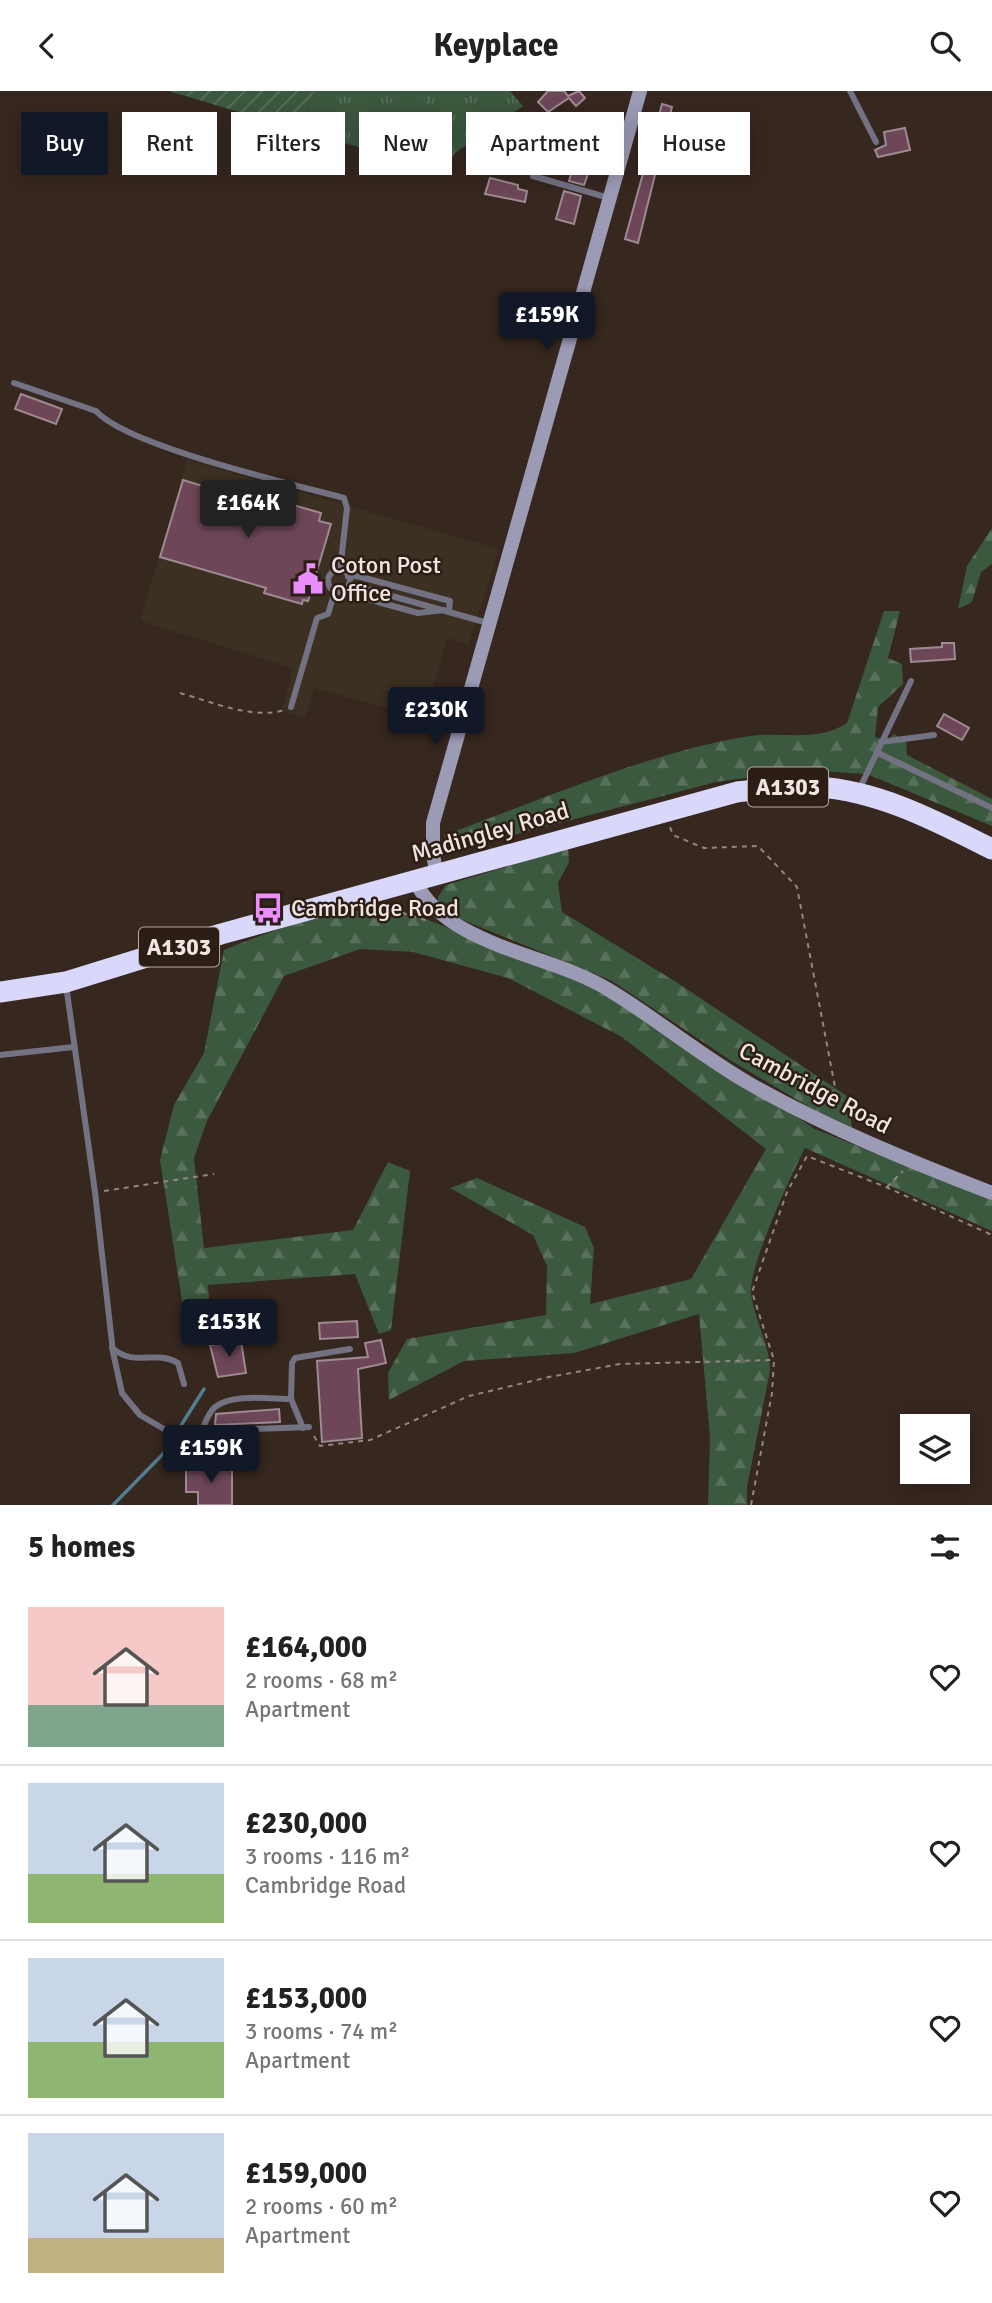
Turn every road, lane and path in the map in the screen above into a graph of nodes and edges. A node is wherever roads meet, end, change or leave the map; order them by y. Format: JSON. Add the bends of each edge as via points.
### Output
{"nodes":[{"id":1,"x":640,"y":91,"type":"edge"},
{"id":2,"x":850,"y":91,"type":"edge"},
{"id":3,"x":876,"y":142,"type":"dead end"},
{"id":4,"x":533,"y":176,"type":"dead end"},
{"id":5,"x":609,"y":198,"type":"junction"},
{"id":6,"x":13,"y":383,"type":"dead end"},
{"id":7,"x":340,"y":571,"type":"junction"},
{"id":8,"x":349,"y":580,"type":"junction"},
{"id":9,"x":338,"y":591,"type":"junction"},
{"id":10,"x":449,"y":610,"type":"junction"},
{"id":11,"x":488,"y":623,"type":"junction"},
{"id":12,"x":911,"y":681,"type":"dead end"},
{"id":13,"x":180,"y":693,"type":"dead end"},
{"id":14,"x":291,"y":707,"type":"joint"},
{"id":15,"x":934,"y":735,"type":"dead end"},
{"id":16,"x":881,"y":742,"type":"junction"},
{"id":17,"x":876,"y":751,"type":"junction"},
{"id":18,"x":858,"y":793,"type":"junction"},
{"id":19,"x":992,"y":808,"type":"edge"},
{"id":20,"x":664,"y":810,"type":"junction"},
{"id":21,"x":992,"y":849,"type":"edge"},
{"id":22,"x":437,"y":875,"type":"junction"},
{"id":23,"x":415,"y":881,"type":"junction"},
{"id":24,"x":369,"y":910,"type":"dead end"},
{"id":25,"x":438,"y":923,"type":"dead end"},
{"id":26,"x":66,"y":982,"type":"junction"},
{"id":27,"x":0,"y":992,"type":"edge"},
{"id":28,"x":74,"y":1047,"type":"junction"},
{"id":29,"x":0,"y":1055,"type":"edge"},
{"id":30,"x":822,"y":1121,"type":"junction"},
{"id":31,"x":911,"y":1162,"type":"junction"},
{"id":32,"x":214,"y":1174,"type":"dead end"},
{"id":33,"x":886,"y":1187,"type":"junction"},
{"id":34,"x":95,"y":1192,"type":"junction"},
{"id":35,"x":992,"y":1193,"type":"edge"},
{"id":36,"x":992,"y":1234,"type":"edge"},
{"id":37,"x":112,"y":1348,"type":"junction"},
{"id":38,"x":351,"y":1349,"type":"dead end"},
{"id":39,"x":774,"y":1360,"type":"junction"},
{"id":40,"x":184,"y":1384,"type":"dead end"},
{"id":41,"x":291,"y":1399,"type":"junction"},
{"id":42,"x":306,"y":1428,"type":"junction"},
{"id":43,"x":202,"y":1431,"type":"junction"},
{"id":44,"x":751,"y":1505,"type":"edge"}],
"edges":[{"from":1,"to":5,"type":"street"},
{"from":2,"to":3,"type":"lane"},
{"from":4,"to":5,"type":"lane"},
{"from":5,"to":11,"type":"street"},
{"from":6,"to":7,"type":"lane","via":[[96,411],[105,421],[152,441],[344,498],[347,508]]},
{"from":7,"to":8,"type":"lane"},
{"from":7,"to":9,"type":"lane","via":[[329,577],[328,584]]},
{"from":8,"to":9,"type":"lane"},
{"from":8,"to":10,"type":"lane"},
{"from":9,"to":10,"type":"lane","via":[[418,613]]},
{"from":9,"to":14,"type":"lane","via":[[328,614],[317,618]]},
{"from":10,"to":11,"type":"lane"},
{"from":11,"to":22,"type":"street","via":[[433,823]]},
{"from":12,"to":16,"type":"lane"},
{"from":13,"to":14,"type":"path","via":[[260,711]]},
{"from":15,"to":16,"type":"lane"},
{"from":16,"to":17,"type":"lane"},
{"from":17,"to":18,"type":"lane"},
{"from":17,"to":19,"type":"lane"},
{"from":18,"to":20,"type":"highway","name":"Madingley Road","number":"A1303","via":[[784,787],[737,792]]},
{"from":18,"to":21,"type":"highway","name":"Madingley Road","number":"A1303","via":[[909,810]]},
{"from":20,"to":22,"type":"highway","name":"Madingley Road","number":"A1303"},
{"from":20,"to":30,"type":"path","via":[[673,835],[704,848],[758,846],[797,887],[835,1087]]},
{"from":22,"to":23,"type":"highway","name":"Madingley Road","number":"A1303"},
{"from":23,"to":26,"type":"highway","name":"Madingley Road","number":"A1303"},
{"from":23,"to":30,"type":"street","name":"Cambridge Road","via":[[433,910],[464,930],[609,989],[749,1083]]},
{"from":24,"to":25,"type":"path"},
{"from":26,"to":27,"type":"highway","name":"Madingley Road","number":"A1303"},
{"from":26,"to":28,"type":"lane"},
{"from":28,"to":29,"type":"lane"},
{"from":28,"to":34,"type":"lane"},
{"from":30,"to":31,"type":"street","name":"Cambridge Road"},
{"from":31,"to":33,"type":"path"},
{"from":31,"to":35,"type":"street","name":"Cambridge Road"},
{"from":32,"to":34,"type":"path"},
{"from":33,"to":36,"type":"path"},
{"from":33,"to":39,"type":"path","via":[[807,1156],[796,1171],[771,1229],[752,1292]]},
{"from":34,"to":37,"type":"lane"},
{"from":37,"to":40,"type":"lane","via":[[133,1360],[167,1356],[178,1363]]},
{"from":37,"to":43,"type":"lane","via":[[122,1393],[140,1415],[169,1432]]},
{"from":38,"to":41,"type":"lane","via":[[295,1359]]},
{"from":39,"to":42,"type":"path","via":[[620,1364],[549,1377],[469,1397],[369,1440],[320,1446]]},
{"from":39,"to":44,"type":"path"},
{"from":41,"to":42,"type":"lane"},
{"from":41,"to":43,"type":"lane","via":[[225,1402],[213,1409]]},
{"from":42,"to":43,"type":"lane"}]}
